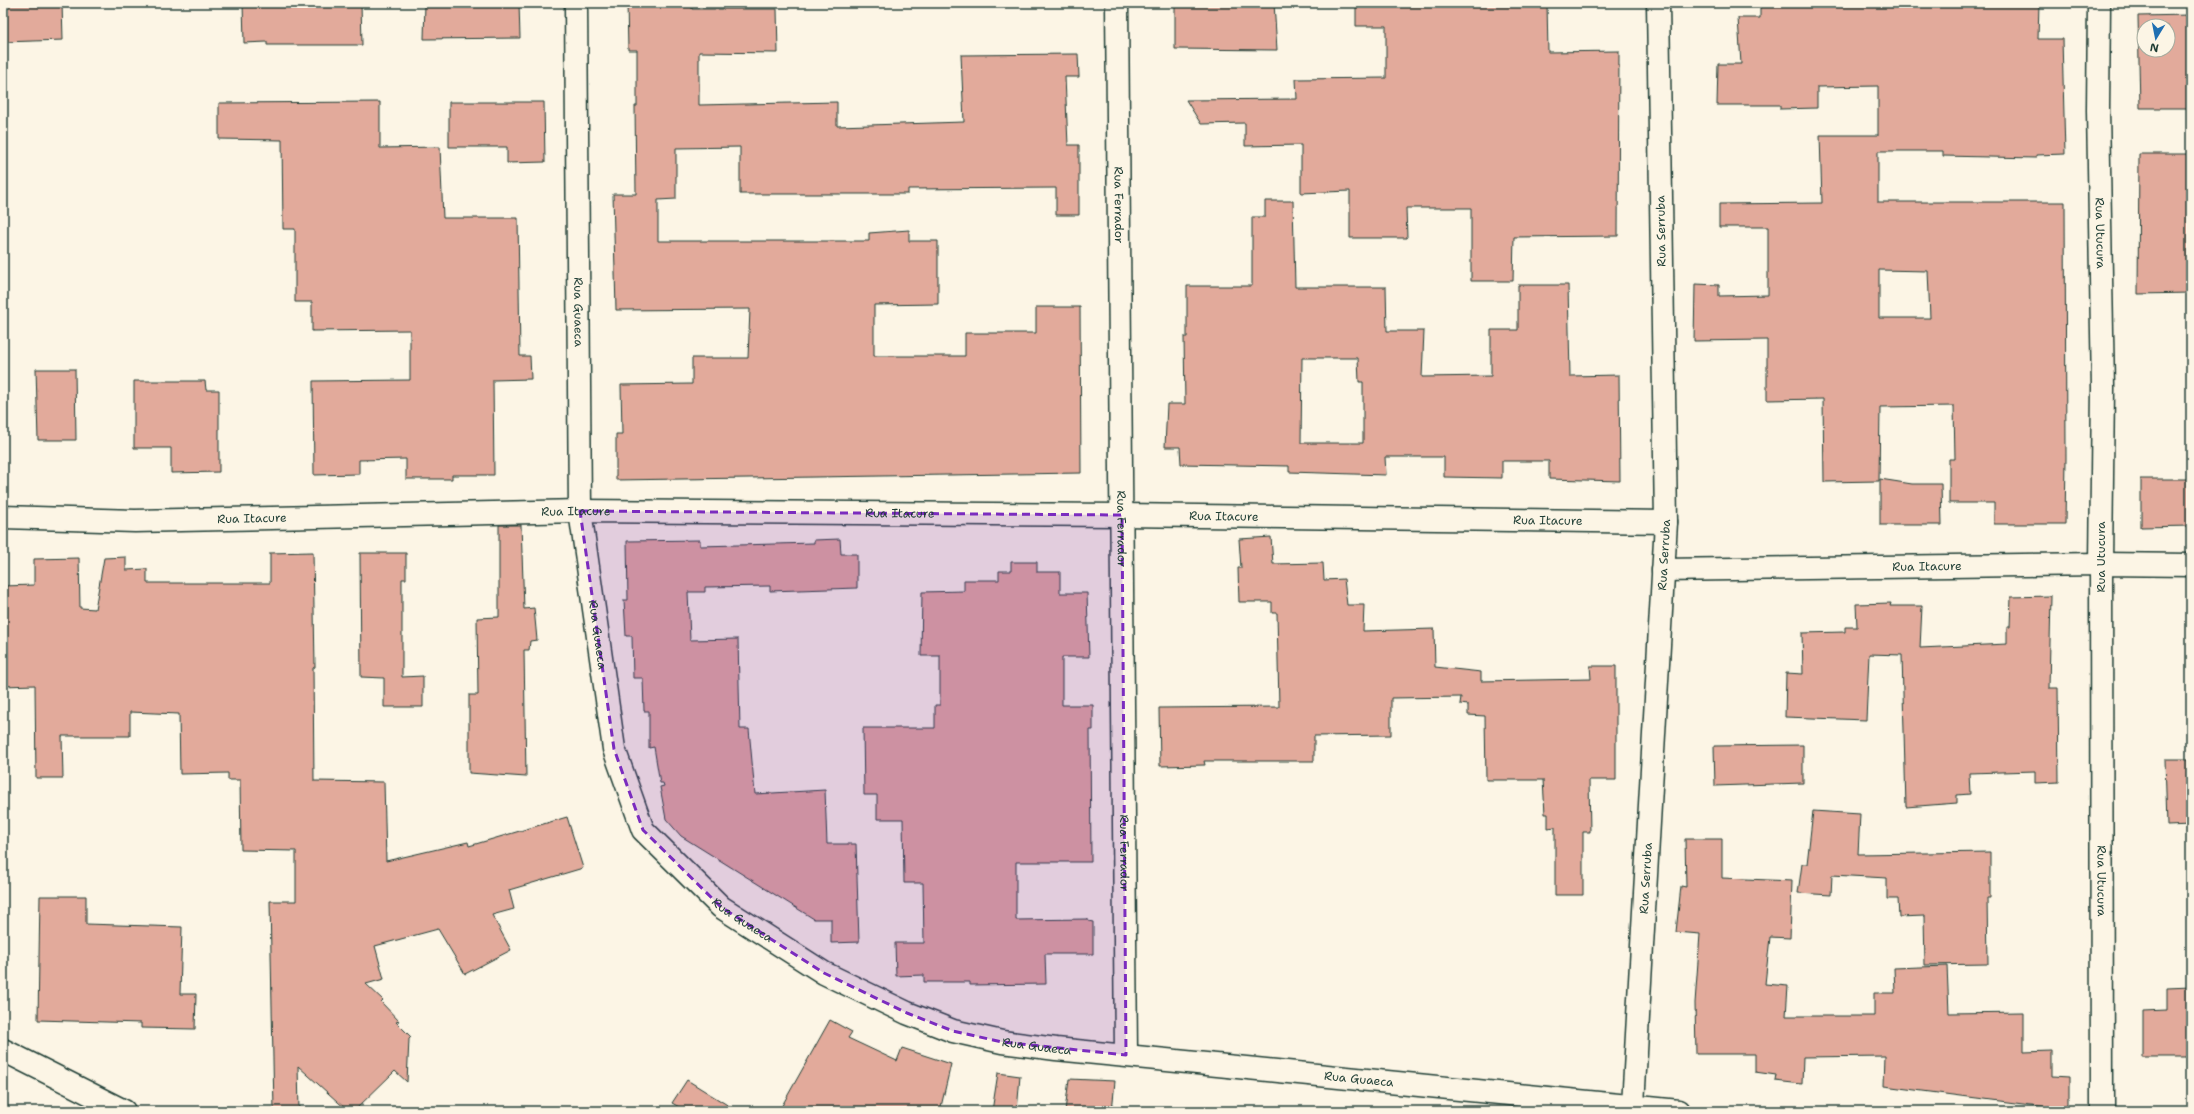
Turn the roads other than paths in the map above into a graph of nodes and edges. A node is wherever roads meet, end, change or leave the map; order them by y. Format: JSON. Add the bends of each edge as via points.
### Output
{"nodes":[{"id":1,"x":576,"y":3,"type":"edge"},
{"id":2,"x":1117,"y":3,"type":"edge"},
{"id":3,"x":1658,"y":3,"type":"edge"},
{"id":4,"x":2099,"y":3,"type":"edge"},
{"id":5,"x":580,"y":511,"type":"junction"},
{"id":6,"x":1122,"y":515,"type":"junction"},
{"id":7,"x":3,"y":517,"type":"edge"},
{"id":8,"x":1666,"y":522,"type":"junction"},
{"id":9,"x":2101,"y":564,"type":"junction"},
{"id":10,"x":2191,"y":565,"type":"edge"},
{"id":11,"x":1663,"y":570,"type":"junction"},
{"id":12,"x":3,"y":1050,"type":"edge"},
{"id":13,"x":1126,"y":1056,"type":"junction"},
{"id":14,"x":1633,"y":1105,"type":"junction"},
{"id":15,"x":124,"y":1111,"type":"edge"},
{"id":16,"x":1679,"y":1111,"type":"edge"},
{"id":17,"x":2102,"y":1111,"type":"edge"}],
"edges":[{"from":1,"to":5,"type":"street","name":"Rua Guaeca"},
{"from":2,"to":6,"type":"street","name":"Rua Ferrador"},
{"from":3,"to":8,"type":"street","name":"Rua Serruba"},
{"from":4,"to":9,"type":"street","name":"Rua Utucura","via":[[2098,110],[2103,388]]},
{"from":5,"to":6,"type":"street","name":"Rua Itacure"},
{"from":5,"to":7,"type":"street","name":"Rua Itacure","via":[[135,521]]},
{"from":5,"to":13,"type":"street","name":"Rua Guaeca","via":[[614,749],[643,830],[721,908],[824,973],[907,1013],[953,1031],[1002,1042]]},
{"from":6,"to":8,"type":"street","name":"Rua Itacure"},
{"from":6,"to":13,"type":"street","name":"Rua Ferrador"},
{"from":8,"to":11,"type":"street","name":"Rua Serruba"},
{"from":9,"to":10,"type":"street","name":"Rua Itacure"},
{"from":9,"to":11,"type":"street","name":"Rua Itacure"},
{"from":9,"to":17,"type":"street","name":"Rua Utucura"},
{"from":11,"to":14,"type":"street","name":"Rua Serruba"},
{"from":12,"to":15,"type":"street"},
{"from":13,"to":14,"type":"street","name":"Rua Guaeca"},
{"from":14,"to":16,"type":"street","name":"Rua Guaeca"}]}
